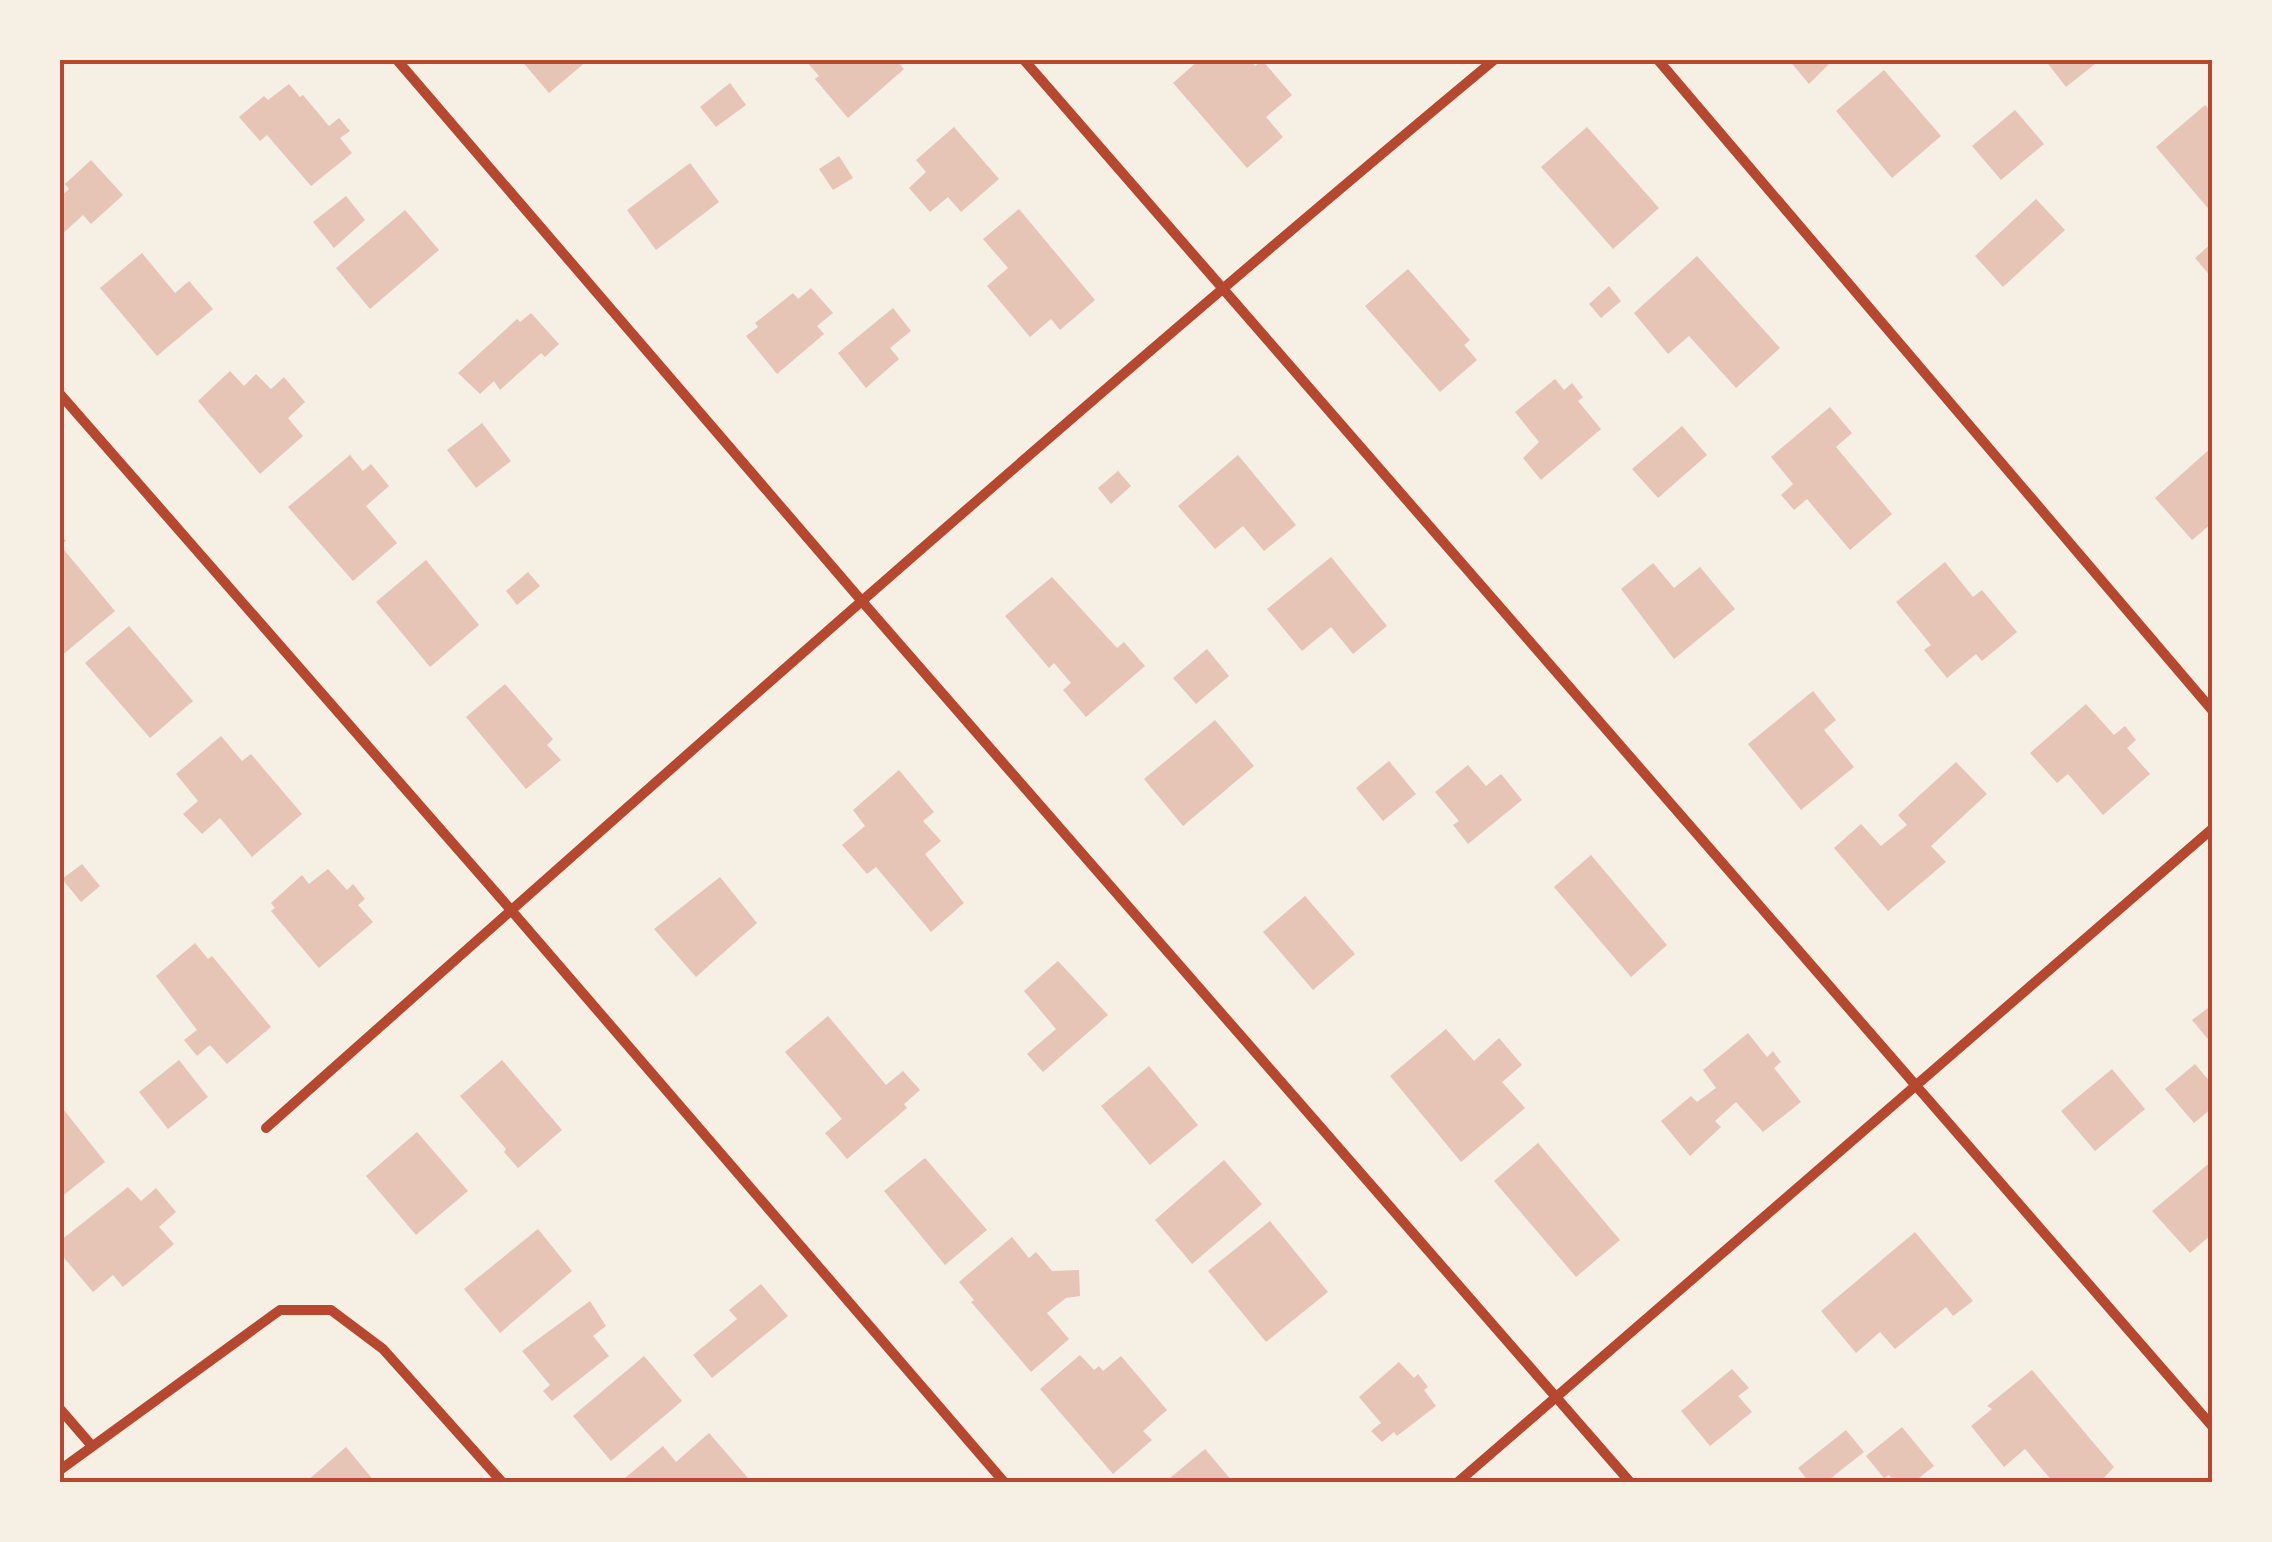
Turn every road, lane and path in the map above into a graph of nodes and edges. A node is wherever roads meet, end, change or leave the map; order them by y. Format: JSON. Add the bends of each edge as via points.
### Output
{"nodes":[{"id":1,"x":398,"y":60,"type":"edge"},
{"id":2,"x":1024,"y":60,"type":"edge"},
{"id":3,"x":1494,"y":60,"type":"edge"},
{"id":4,"x":1658,"y":60,"type":"edge"},
{"id":5,"x":1221,"y":287,"type":"junction"},
{"id":6,"x":60,"y":394,"type":"edge"},
{"id":7,"x":860,"y":599,"type":"junction"},
{"id":8,"x":2212,"y":710,"type":"edge"},
{"id":9,"x":2212,"y":830,"type":"edge"},
{"id":10,"x":512,"y":910,"type":"junction"},
{"id":11,"x":1917,"y":1088,"type":"junction"},
{"id":12,"x":266,"y":1128,"type":"dead end"},
{"id":13,"x":1556,"y":1394,"type":"junction"},
{"id":14,"x":60,"y":1408,"type":"edge"},
{"id":15,"x":2212,"y":1426,"type":"edge"},
{"id":16,"x":92,"y":1446,"type":"junction"},
{"id":17,"x":60,"y":1470,"type":"edge"},
{"id":18,"x":502,"y":1482,"type":"edge"},
{"id":19,"x":1004,"y":1482,"type":"edge"},
{"id":20,"x":1458,"y":1482,"type":"edge"},
{"id":21,"x":1630,"y":1482,"type":"edge"}],
"edges":[{"from":1,"to":7,"type":"street"},
{"from":2,"to":5,"type":"street"},
{"from":3,"to":5,"type":"street"},
{"from":4,"to":8,"type":"street"},
{"from":5,"to":7,"type":"street"},
{"from":5,"to":11,"type":"street"},
{"from":6,"to":10,"type":"street"},
{"from":7,"to":10,"type":"street"},
{"from":7,"to":13,"type":"street"},
{"from":9,"to":11,"type":"street"},
{"from":10,"to":12,"type":"street"},
{"from":10,"to":19,"type":"street"},
{"from":11,"to":13,"type":"street"},
{"from":11,"to":15,"type":"street"},
{"from":13,"to":20,"type":"street"},
{"from":13,"to":21,"type":"street"},
{"from":14,"to":16,"type":"street"},
{"from":16,"to":17,"type":"street"},
{"from":16,"to":18,"type":"street","via":[[280,1310],[331,1310],[383,1348]]}]}
